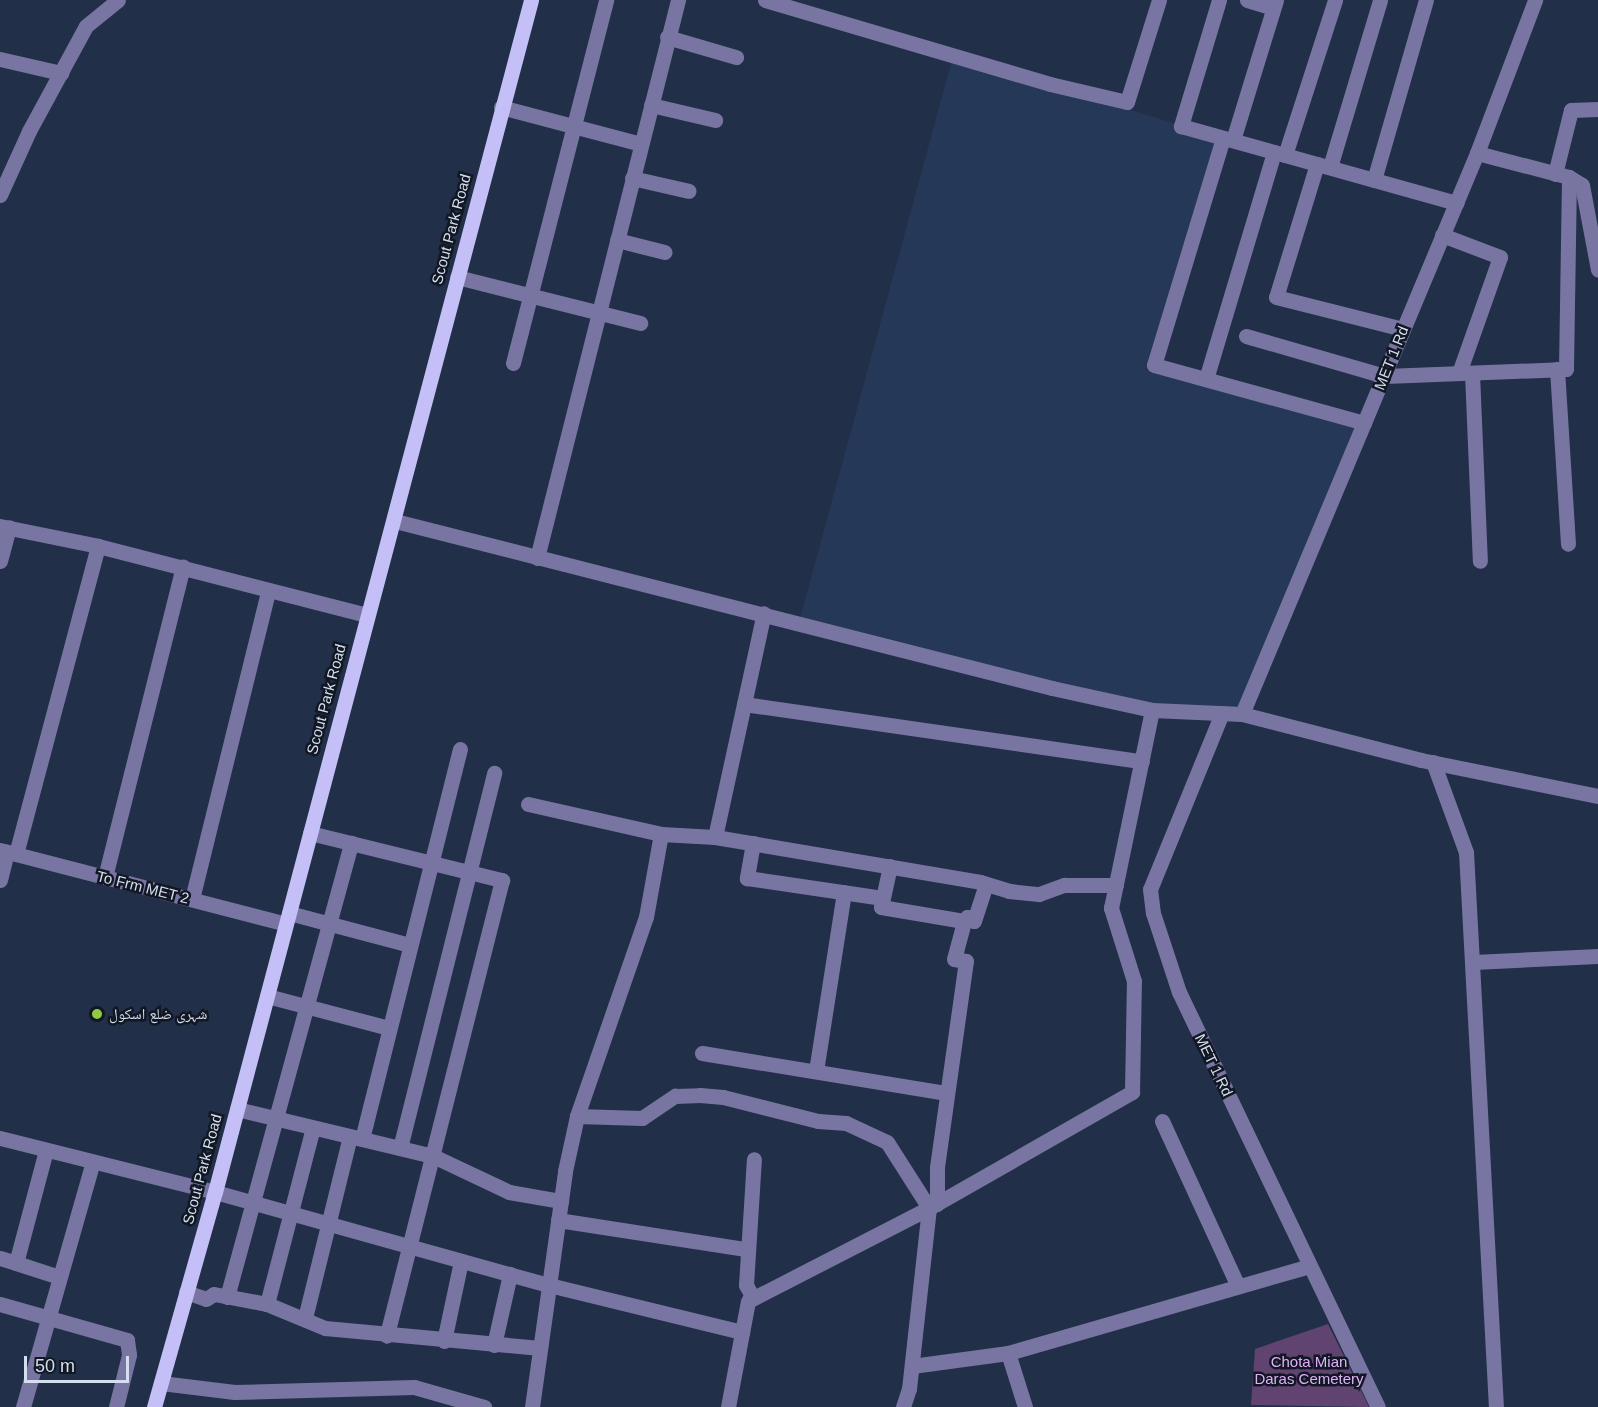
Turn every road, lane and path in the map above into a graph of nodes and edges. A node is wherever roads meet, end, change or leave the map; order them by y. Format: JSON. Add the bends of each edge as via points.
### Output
{"nodes":[{"id":1,"x":118,"y":0,"type":"edge"},
{"id":2,"x":531,"y":0,"type":"edge"},
{"id":3,"x":606,"y":0,"type":"edge"},
{"id":4,"x":678,"y":0,"type":"edge"},
{"id":5,"x":765,"y":0,"type":"edge"},
{"id":6,"x":1159,"y":0,"type":"edge"},
{"id":7,"x":1219,"y":0,"type":"edge"},
{"id":8,"x":1247,"y":0,"type":"edge"},
{"id":9,"x":1335,"y":0,"type":"edge"},
{"id":10,"x":1380,"y":0,"type":"edge"},
{"id":11,"x":1426,"y":0,"type":"edge"},
{"id":12,"x":1535,"y":0,"type":"edge"},
{"id":13,"x":1274,"y":4,"type":"edge"},
{"id":14,"x":668,"y":37,"type":"junction"},
{"id":15,"x":736,"y":57,"type":"dead end"},
{"id":16,"x":0,"y":59,"type":"edge"},
{"id":17,"x":61,"y":73,"type":"junction"},
{"id":18,"x":651,"y":105,"type":"junction"},
{"id":19,"x":501,"y":107,"type":"junction"},
{"id":20,"x":1598,"y":109,"type":"edge"},
{"id":21,"x":715,"y":120,"type":"dead end"},
{"id":22,"x":573,"y":126,"type":"junction"},
{"id":23,"x":1228,"y":139,"type":"junction"},
{"id":24,"x":641,"y":144,"type":"junction"},
{"id":25,"x":1279,"y":153,"type":"junction"},
{"id":26,"x":1477,"y":153,"type":"junction"},
{"id":27,"x":1323,"y":166,"type":"junction"},
{"id":28,"x":1562,"y":175,"type":"junction"},
{"id":29,"x":632,"y":178,"type":"junction"},
{"id":30,"x":1374,"y":180,"type":"junction"},
{"id":31,"x":689,"y":191,"type":"dead end"},
{"id":32,"x":0,"y":195,"type":"edge"},
{"id":33,"x":1456,"y":203,"type":"junction"},
{"id":34,"x":1442,"y":235,"type":"junction"},
{"id":35,"x":617,"y":240,"type":"junction"},
{"id":36,"x":664,"y":252,"type":"dead end"},
{"id":37,"x":1598,"y":270,"type":"edge"},
{"id":38,"x":457,"y":277,"type":"junction"},
{"id":39,"x":530,"y":295,"type":"junction"},
{"id":40,"x":598,"y":313,"type":"junction"},
{"id":41,"x":640,"y":323,"type":"dead end"},
{"id":42,"x":1403,"y":329,"type":"junction"},
{"id":43,"x":1246,"y":336,"type":"dead end"},
{"id":44,"x":513,"y":363,"type":"dead end"},
{"id":45,"x":1557,"y":369,"type":"junction"},
{"id":46,"x":1466,"y":373,"type":"junction"},
{"id":47,"x":1385,"y":376,"type":"junction"},
{"id":48,"x":1206,"y":379,"type":"junction"},
{"id":49,"x":1364,"y":423,"type":"junction"},
{"id":50,"x":394,"y":521,"type":"junction"},
{"id":51,"x":4,"y":526,"type":"edge"},
{"id":52,"x":1568,"y":544,"type":"dead end"},
{"id":53,"x":98,"y":546,"type":"junction"},
{"id":54,"x":537,"y":558,"type":"junction"},
{"id":55,"x":0,"y":561,"type":"edge"},
{"id":56,"x":1480,"y":561,"type":"dead end"},
{"id":57,"x":183,"y":567,"type":"junction"},
{"id":58,"x":268,"y":592,"type":"junction"},
{"id":59,"x":764,"y":613,"type":"junction"},
{"id":60,"x":366,"y":615,"type":"junction"},
{"id":61,"x":744,"y":704,"type":"junction"},
{"id":62,"x":1152,"y":710,"type":"junction"},
{"id":63,"x":1222,"y":713,"type":"junction"},
{"id":64,"x":1242,"y":714,"type":"junction"},
{"id":65,"x":460,"y":748,"type":"dead end"},
{"id":66,"x":1142,"y":761,"type":"junction"},
{"id":67,"x":1432,"y":762,"type":"junction"},
{"id":68,"x":494,"y":773,"type":"dead end"},
{"id":69,"x":1598,"y":796,"type":"edge"},
{"id":70,"x":528,"y":804,"type":"dead end"},
{"id":71,"x":310,"y":833,"type":"junction"},
{"id":72,"x":661,"y":834,"type":"junction"},
{"id":73,"x":715,"y":837,"type":"junction"},
{"id":74,"x":351,"y":843,"type":"junction"},
{"id":75,"x":753,"y":843,"type":"junction"},
{"id":76,"x":8,"y":852,"type":"edge"},
{"id":77,"x":430,"y":862,"type":"junction"},
{"id":78,"x":890,"y":866,"type":"junction"},
{"id":79,"x":468,"y":872,"type":"junction"},
{"id":80,"x":105,"y":877,"type":"junction"},
{"id":81,"x":0,"y":880,"type":"edge"},
{"id":82,"x":986,"y":884,"type":"junction"},
{"id":83,"x":1116,"y":885,"type":"junction"},
{"id":84,"x":844,"y":892,"type":"junction"},
{"id":85,"x":883,"y":898,"type":"junction"},
{"id":86,"x":192,"y":899,"type":"junction"},
{"id":87,"x":287,"y":918,"type":"junction"},
{"id":88,"x":964,"y":921,"type":"junction"},
{"id":89,"x":329,"y":923,"type":"junction"},
{"id":90,"x":410,"y":945,"type":"junction"},
{"id":91,"x":1598,"y":956,"type":"edge"},
{"id":92,"x":1474,"y":962,"type":"junction"},
{"id":93,"x":267,"y":996,"type":"junction"},
{"id":94,"x":306,"y":1006,"type":"junction"},
{"id":95,"x":389,"y":1029,"type":"junction"},
{"id":96,"x":702,"y":1053,"type":"dead end"},
{"id":97,"x":816,"y":1071,"type":"junction"},
{"id":98,"x":947,"y":1092,"type":"junction"},
{"id":99,"x":237,"y":1109,"type":"junction"},
{"id":100,"x":577,"y":1116,"type":"junction"},
{"id":101,"x":275,"y":1119,"type":"junction"},
{"id":102,"x":1162,"y":1121,"type":"dead end"},
{"id":103,"x":313,"y":1128,"type":"junction"},
{"id":104,"x":0,"y":1138,"type":"edge"},
{"id":105,"x":356,"y":1138,"type":"junction"},
{"id":106,"x":400,"y":1148,"type":"junction"},
{"id":107,"x":46,"y":1150,"type":"junction"},
{"id":108,"x":433,"y":1156,"type":"junction"},
{"id":109,"x":754,"y":1159,"type":"dead end"},
{"id":110,"x":93,"y":1162,"type":"junction"},
{"id":111,"x":215,"y":1192,"type":"junction"},
{"id":112,"x":561,"y":1201,"type":"junction"},
{"id":113,"x":252,"y":1203,"type":"junction"},
{"id":114,"x":933,"y":1206,"type":"junction"},
{"id":115,"x":291,"y":1214,"type":"junction"},
{"id":116,"x":558,"y":1220,"type":"junction"},
{"id":117,"x":328,"y":1224,"type":"junction"},
{"id":118,"x":412,"y":1247,"type":"junction"},
{"id":119,"x":746,"y":1249,"type":"junction"},
{"id":120,"x":0,"y":1258,"type":"edge"},
{"id":121,"x":460,"y":1261,"type":"junction"},
{"id":122,"x":16,"y":1263,"type":"junction"},
{"id":123,"x":1310,"y":1266,"type":"junction"},
{"id":124,"x":510,"y":1274,"type":"junction"},
{"id":125,"x":59,"y":1277,"type":"junction"},
{"id":126,"x":549,"y":1285,"type":"junction"},
{"id":127,"x":1238,"y":1286,"type":"junction"},
{"id":128,"x":186,"y":1292,"type":"junction"},
{"id":129,"x":227,"y":1297,"type":"junction"},
{"id":130,"x":753,"y":1299,"type":"junction"},
{"id":131,"x":0,"y":1304,"type":"edge"},
{"id":132,"x":267,"y":1304,"type":"junction"},
{"id":133,"x":46,"y":1318,"type":"junction"},
{"id":134,"x":305,"y":1318,"type":"junction"},
{"id":135,"x":742,"y":1332,"type":"junction"},
{"id":136,"x":387,"y":1336,"type":"junction"},
{"id":137,"x":444,"y":1341,"type":"junction"},
{"id":138,"x":494,"y":1345,"type":"junction"},
{"id":139,"x":540,"y":1348,"type":"junction"},
{"id":140,"x":1008,"y":1353,"type":"junction"},
{"id":141,"x":912,"y":1366,"type":"junction"},
{"id":142,"x":161,"y":1383,"type":"junction"},
{"id":143,"x":23,"y":1407,"type":"edge"},
{"id":144,"x":116,"y":1407,"type":"edge"},
{"id":145,"x":154,"y":1407,"type":"edge"},
{"id":146,"x":484,"y":1407,"type":"edge"},
{"id":147,"x":532,"y":1407,"type":"edge"},
{"id":148,"x":728,"y":1407,"type":"edge"},
{"id":149,"x":903,"y":1407,"type":"edge"},
{"id":150,"x":1024,"y":1407,"type":"edge"},
{"id":151,"x":1378,"y":1407,"type":"edge"},
{"id":152,"x":1496,"y":1407,"type":"edge"}],
"edges":[{"from":1,"to":17,"type":"street","via":[[86,26]]},
{"from":2,"to":19,"type":"main road","name":"Scout Park Road"},
{"from":3,"to":22,"type":"street"},
{"from":4,"to":14,"type":"street"},
{"from":5,"to":6,"type":"street","via":[[1050,84],[1127,102]]},
{"from":7,"to":23,"type":"street","via":[[1181,126]]},
{"from":8,"to":13,"type":"street"},
{"from":9,"to":25,"type":"street"},
{"from":10,"to":27,"type":"street"},
{"from":11,"to":30,"type":"street"},
{"from":12,"to":26,"type":"street","name":"MET 1 Rd"},
{"from":13,"to":23,"type":"street"},
{"from":14,"to":15,"type":"street"},
{"from":14,"to":18,"type":"street"},
{"from":16,"to":17,"type":"street"},
{"from":17,"to":32,"type":"street"},
{"from":18,"to":21,"type":"street"},
{"from":18,"to":24,"type":"street"},
{"from":19,"to":22,"type":"street"},
{"from":19,"to":38,"type":"main road","name":"Scout Park Road"},
{"from":20,"to":28,"type":"street","via":[[1571,110]]},
{"from":22,"to":24,"type":"street"},
{"from":22,"to":39,"type":"street"},
{"from":23,"to":25,"type":"street"},
{"from":23,"to":48,"type":"street","via":[[1154,365]]},
{"from":24,"to":29,"type":"street"},
{"from":25,"to":27,"type":"street"},
{"from":25,"to":48,"type":"street"},
{"from":26,"to":28,"type":"street"},
{"from":26,"to":33,"type":"street","name":"MET 1 Rd"},
{"from":27,"to":30,"type":"street"},
{"from":27,"to":42,"type":"street","via":[[1276,297]]},
{"from":28,"to":37,"type":"street","via":[[1582,185]]},
{"from":28,"to":45,"type":"street","via":[[1566,369]]},
{"from":29,"to":31,"type":"street"},
{"from":29,"to":35,"type":"street"},
{"from":30,"to":33,"type":"street"},
{"from":33,"to":34,"type":"street","name":"MET 1 Rd"},
{"from":34,"to":42,"type":"street","name":"MET 1 Rd"},
{"from":34,"to":46,"type":"street","via":[[1500,257]]},
{"from":35,"to":36,"type":"street"},
{"from":35,"to":40,"type":"street"},
{"from":38,"to":39,"type":"street"},
{"from":38,"to":50,"type":"main road","name":"Scout Park Road"},
{"from":39,"to":40,"type":"street"},
{"from":39,"to":44,"type":"street"},
{"from":40,"to":41,"type":"street"},
{"from":40,"to":54,"type":"street"},
{"from":42,"to":47,"type":"street","name":"MET 1 Rd"},
{"from":43,"to":47,"type":"street"},
{"from":45,"to":46,"type":"street"},
{"from":45,"to":52,"type":"street"},
{"from":46,"to":47,"type":"street"},
{"from":46,"to":56,"type":"street"},
{"from":47,"to":49,"type":"street","name":"MET 1 Rd"},
{"from":48,"to":49,"type":"street"},
{"from":49,"to":64,"type":"street","name":"MET 1 Rd"},
{"from":50,"to":54,"type":"street"},
{"from":50,"to":60,"type":"main road","name":"Scout Park Road"},
{"from":51,"to":53,"type":"street"},
{"from":51,"to":55,"type":"street"},
{"from":53,"to":57,"type":"street"},
{"from":53,"to":76,"type":"street"},
{"from":54,"to":59,"type":"street"},
{"from":57,"to":58,"type":"street"},
{"from":57,"to":80,"type":"street"},
{"from":58,"to":60,"type":"street"},
{"from":58,"to":86,"type":"street"},
{"from":59,"to":61,"type":"street"},
{"from":59,"to":62,"type":"street"},
{"from":60,"to":71,"type":"main road","name":"Scout Park Road"},
{"from":61,"to":66,"type":"street"},
{"from":61,"to":73,"type":"street"},
{"from":62,"to":63,"type":"street"},
{"from":62,"to":66,"type":"street"},
{"from":63,"to":64,"type":"street"},
{"from":63,"to":123,"type":"street","name":"MET 1 Rd","via":[[1150,889],[1153,913],[1179,992]]},
{"from":64,"to":67,"type":"street"},
{"from":65,"to":77,"type":"street"},
{"from":66,"to":83,"type":"street"},
{"from":67,"to":69,"type":"street"},
{"from":67,"to":92,"type":"street","via":[[1466,852]]},
{"from":68,"to":79,"type":"street"},
{"from":70,"to":72,"type":"street"},
{"from":71,"to":74,"type":"street"},
{"from":71,"to":87,"type":"main road","name":"Scout Park Road"},
{"from":72,"to":73,"type":"street"},
{"from":72,"to":100,"type":"street","via":[[646,917]]},
{"from":73,"to":75,"type":"street"},
{"from":74,"to":77,"type":"street"},
{"from":74,"to":89,"type":"street"},
{"from":75,"to":78,"type":"street"},
{"from":75,"to":84,"type":"street","via":[[747,878]]},
{"from":76,"to":80,"type":"street","name":"To Frm MET 2"},
{"from":76,"to":81,"type":"street"},
{"from":77,"to":79,"type":"street"},
{"from":77,"to":90,"type":"street"},
{"from":78,"to":82,"type":"street"},
{"from":78,"to":85,"type":"street"},
{"from":79,"to":106,"type":"street"},
{"from":79,"to":108,"type":"street","via":[[502,880]]},
{"from":80,"to":86,"type":"street","name":"To Frm MET 2"},
{"from":82,"to":83,"type":"street","via":[[1039,894],[1064,885]]},
{"from":82,"to":88,"type":"street","via":[[974,921],[967,917]]},
{"from":83,"to":114,"type":"street","via":[[1111,908],[1134,981],[1132,1092]]},
{"from":84,"to":85,"type":"street"},
{"from":84,"to":97,"type":"street"},
{"from":85,"to":88,"type":"street","via":[[882,907]]},
{"from":86,"to":87,"type":"street","name":"To Frm MET 2"},
{"from":87,"to":89,"type":"street","name":"To Frm MET 2"},
{"from":87,"to":93,"type":"main road","name":"Scout Park Road"},
{"from":88,"to":98,"type":"street","via":[[954,959],[966,961]]},
{"from":89,"to":90,"type":"street","name":"To Frm MET 2"},
{"from":89,"to":94,"type":"street"},
{"from":90,"to":95,"type":"street"},
{"from":91,"to":92,"type":"street"},
{"from":92,"to":152,"type":"street"},
{"from":93,"to":94,"type":"street"},
{"from":93,"to":99,"type":"main road","name":"Scout Park Road"},
{"from":94,"to":95,"type":"street"},
{"from":94,"to":101,"type":"street"},
{"from":95,"to":105,"type":"street"},
{"from":96,"to":97,"type":"street"},
{"from":97,"to":98,"type":"street"},
{"from":98,"to":114,"type":"street"},
{"from":99,"to":101,"type":"street"},
{"from":99,"to":111,"type":"main road","name":"Scout Park Road"},
{"from":100,"to":112,"type":"street"},
{"from":100,"to":114,"type":"street","via":[[642,1118],[675,1096],[700,1095],[723,1097],[808,1119],[846,1123],[887,1142]]},
{"from":101,"to":103,"type":"street"},
{"from":101,"to":113,"type":"street"},
{"from":102,"to":127,"type":"street"},
{"from":103,"to":105,"type":"street"},
{"from":103,"to":115,"type":"street"},
{"from":104,"to":107,"type":"street"},
{"from":105,"to":106,"type":"street"},
{"from":105,"to":117,"type":"street"},
{"from":106,"to":108,"type":"street"},
{"from":107,"to":110,"type":"street"},
{"from":107,"to":122,"type":"street"},
{"from":108,"to":112,"type":"street","via":[[509,1192]]},
{"from":108,"to":118,"type":"street"},
{"from":109,"to":119,"type":"street"},
{"from":110,"to":111,"type":"street"},
{"from":110,"to":125,"type":"street"},
{"from":111,"to":113,"type":"street"},
{"from":111,"to":128,"type":"main road","name":"Scout Park Road"},
{"from":112,"to":116,"type":"street"},
{"from":113,"to":115,"type":"street"},
{"from":113,"to":129,"type":"street"},
{"from":114,"to":130,"type":"street"},
{"from":114,"to":141,"type":"street"},
{"from":115,"to":117,"type":"street"},
{"from":115,"to":132,"type":"street"},
{"from":116,"to":119,"type":"street"},
{"from":116,"to":126,"type":"street"},
{"from":117,"to":118,"type":"street"},
{"from":117,"to":134,"type":"street"},
{"from":118,"to":121,"type":"street"},
{"from":118,"to":136,"type":"street"},
{"from":119,"to":130,"type":"street","via":[[746,1285]]},
{"from":120,"to":122,"type":"street"},
{"from":121,"to":124,"type":"street"},
{"from":121,"to":137,"type":"street"},
{"from":122,"to":125,"type":"street"},
{"from":123,"to":127,"type":"street"},
{"from":123,"to":151,"type":"street","name":"MET 1 Rd"},
{"from":124,"to":126,"type":"street"},
{"from":124,"to":138,"type":"street"},
{"from":125,"to":133,"type":"street"},
{"from":126,"to":135,"type":"street"},
{"from":126,"to":139,"type":"street"},
{"from":127,"to":140,"type":"street"},
{"from":128,"to":129,"type":"street","via":[[206,1299],[214,1294]]},
{"from":128,"to":142,"type":"main road","name":"Scout Park Road"},
{"from":129,"to":132,"type":"street"},
{"from":130,"to":135,"type":"street","via":[[748,1301]]},
{"from":131,"to":133,"type":"street"},
{"from":132,"to":134,"type":"street"},
{"from":133,"to":143,"type":"street"},
{"from":133,"to":144,"type":"street","via":[[127,1340],[129,1355]]},
{"from":134,"to":136,"type":"street","via":[[325,1328]]},
{"from":135,"to":148,"type":"street"},
{"from":136,"to":137,"type":"street"},
{"from":137,"to":138,"type":"street"},
{"from":138,"to":139,"type":"street"},
{"from":139,"to":147,"type":"street"},
{"from":140,"to":141,"type":"street"},
{"from":140,"to":150,"type":"street"},
{"from":141,"to":149,"type":"street"},
{"from":142,"to":145,"type":"main road","name":"Scout Park Road"},
{"from":142,"to":146,"type":"street","via":[[234,1392],[414,1387]]}]}
